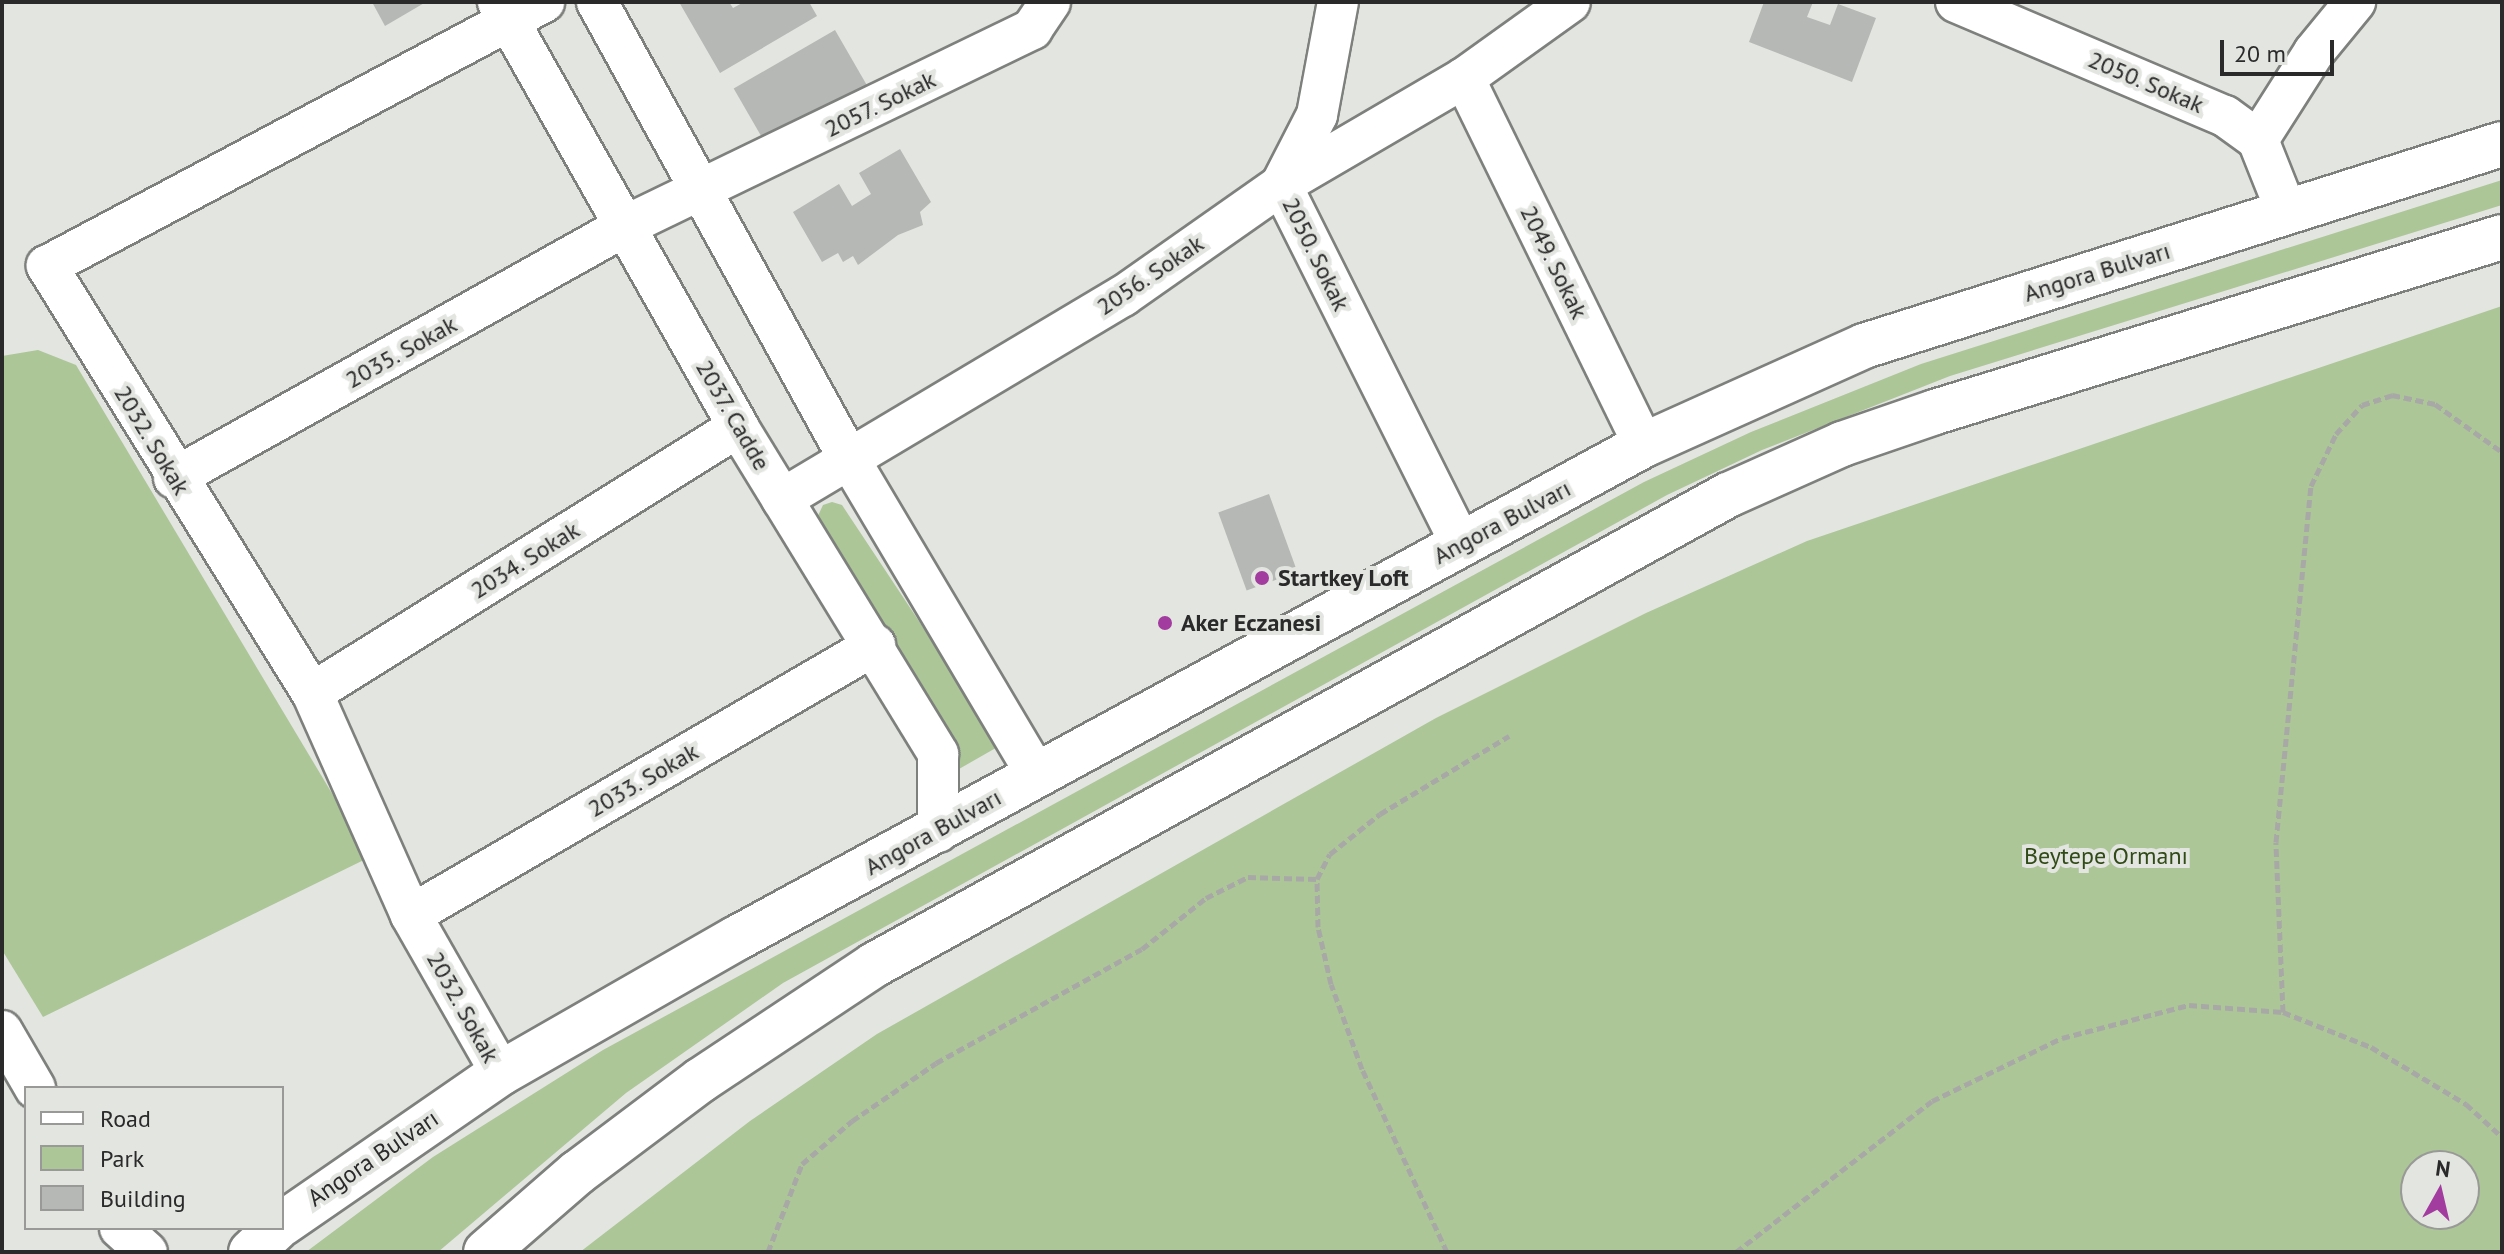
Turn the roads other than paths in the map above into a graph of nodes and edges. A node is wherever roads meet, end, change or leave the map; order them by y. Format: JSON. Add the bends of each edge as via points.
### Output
{"nodes":[{"id":1,"x":544,"y":2,"type":"edge"},
{"id":2,"x":597,"y":2,"type":"edge"},
{"id":3,"x":1050,"y":2,"type":"edge"},
{"id":4,"x":1338,"y":2,"type":"edge"},
{"id":5,"x":1570,"y":2,"type":"edge"},
{"id":6,"x":1956,"y":2,"type":"edge"},
{"id":7,"x":2355,"y":2,"type":"edge"},
{"id":8,"x":503,"y":12,"type":"edge"},
{"id":9,"x":1464,"y":78,"type":"junction"},
{"id":10,"x":2258,"y":140,"type":"junction"},
{"id":11,"x":2502,"y":144,"type":"edge"},
{"id":12,"x":1281,"y":185,"type":"junction"},
{"id":13,"x":698,"y":193,"type":"junction"},
{"id":14,"x":2287,"y":213,"type":"junction"},
{"id":15,"x":627,"y":225,"type":"junction"},
{"id":16,"x":2502,"y":237,"type":"edge"},
{"id":17,"x":738,"y":427,"type":"junction"},
{"id":18,"x":1644,"y":445,"type":"junction"},
{"id":19,"x":848,"y":457,"type":"junction"},
{"id":20,"x":174,"y":478,"type":"junction"},
{"id":21,"x":782,"y":499,"type":"junction"},
{"id":22,"x":1461,"y":544,"type":"junction"},
{"id":23,"x":875,"y":645,"type":"junction"},
{"id":24,"x":312,"y":693,"type":"junction"},
{"id":25,"x":1036,"y":774,"type":"junction"},
{"id":26,"x":938,"y":832,"type":"junction"},
{"id":27,"x":411,"y":915,"type":"junction"},
{"id":28,"x":2,"y":1031,"type":"edge"},
{"id":29,"x":501,"y":1073,"type":"junction"},
{"id":30,"x":34,"y":1086,"type":"edge"},
{"id":31,"x":284,"y":1223,"type":"edge"},
{"id":32,"x":122,"y":1230,"type":"edge"},
{"id":33,"x":275,"y":1230,"type":"edge"},
{"id":34,"x":147,"y":1252,"type":"edge"},
{"id":35,"x":251,"y":1252,"type":"edge"},
{"id":36,"x":486,"y":1252,"type":"edge"}],
"edges":[{"from":1,"to":8,"type":"street"},
{"from":2,"to":13,"type":"street"},
{"from":3,"to":13,"type":"street","name":"2057. Sokak","via":[[1032,29]]},
{"from":4,"to":12,"type":"street","name":"2056. Sokak","via":[[1317,115]]},
{"from":5,"to":9,"type":"street","name":"2050. Sokak"},
{"from":6,"to":10,"type":"street","name":"2050. Sokak","via":[[2225,116]]},
{"from":7,"to":10,"type":"street","via":[[2314,52]]},
{"from":8,"to":15,"type":"street","name":"2037. Cadde"},
{"from":8,"to":20,"type":"street","name":"2032. Sokak","via":[[47,266]]},
{"from":9,"to":12,"type":"street","name":"2050. Sokak"},
{"from":9,"to":18,"type":"street","name":"2049. Sokak"},
{"from":10,"to":14,"type":"street"},
{"from":11,"to":14,"type":"main road","name":"Angora Bulvarı"},
{"from":12,"to":19,"type":"street","name":"2056. Sokak","via":[[1123,296]]},
{"from":12,"to":22,"type":"street","name":"2050. Sokak"},
{"from":13,"to":15,"type":"street","name":"2057. Sokak"},
{"from":13,"to":19,"type":"street"},
{"from":14,"to":18,"type":"main road","name":"Angora Bulvarı","via":[[1864,346]]},
{"from":15,"to":17,"type":"street","name":"2037. Cadde"},
{"from":15,"to":20,"type":"street","name":"2035. Sokak"},
{"from":16,"to":36,"type":"main road","via":[[1935,412],[1842,444],[1728,495],[874,965],[701,1080],[577,1173]]},
{"from":17,"to":21,"type":"street","name":"2037. Cadde"},
{"from":17,"to":24,"type":"street","name":"2034. Sokak"},
{"from":18,"to":22,"type":"main road","name":"Angora Bulvarı"},
{"from":19,"to":21,"type":"street","name":"2056. Sokak"},
{"from":19,"to":25,"type":"street"},
{"from":20,"to":24,"type":"street","name":"2032. Sokak"},
{"from":21,"to":23,"type":"street","name":"2037. Cadde"},
{"from":22,"to":25,"type":"main road","name":"Angora Bulvarı"},
{"from":23,"to":26,"type":"street","name":"2037. Cadde","via":[[938,754]]},
{"from":23,"to":27,"type":"street","name":"2033. Sokak"},
{"from":24,"to":27,"type":"street","name":"2032. Sokak"},
{"from":25,"to":26,"type":"main road","name":"Angora Bulvarı"},
{"from":26,"to":29,"type":"main road","name":"Angora Bulvarı"},
{"from":27,"to":29,"type":"street","name":"2032. Sokak"},
{"from":28,"to":30,"type":"street"},
{"from":29,"to":31,"type":"main road","name":"Angora Bulvarı","via":[[385,1148]]},
{"from":32,"to":34,"type":"street"},
{"from":33,"to":35,"type":"main road"}]}
